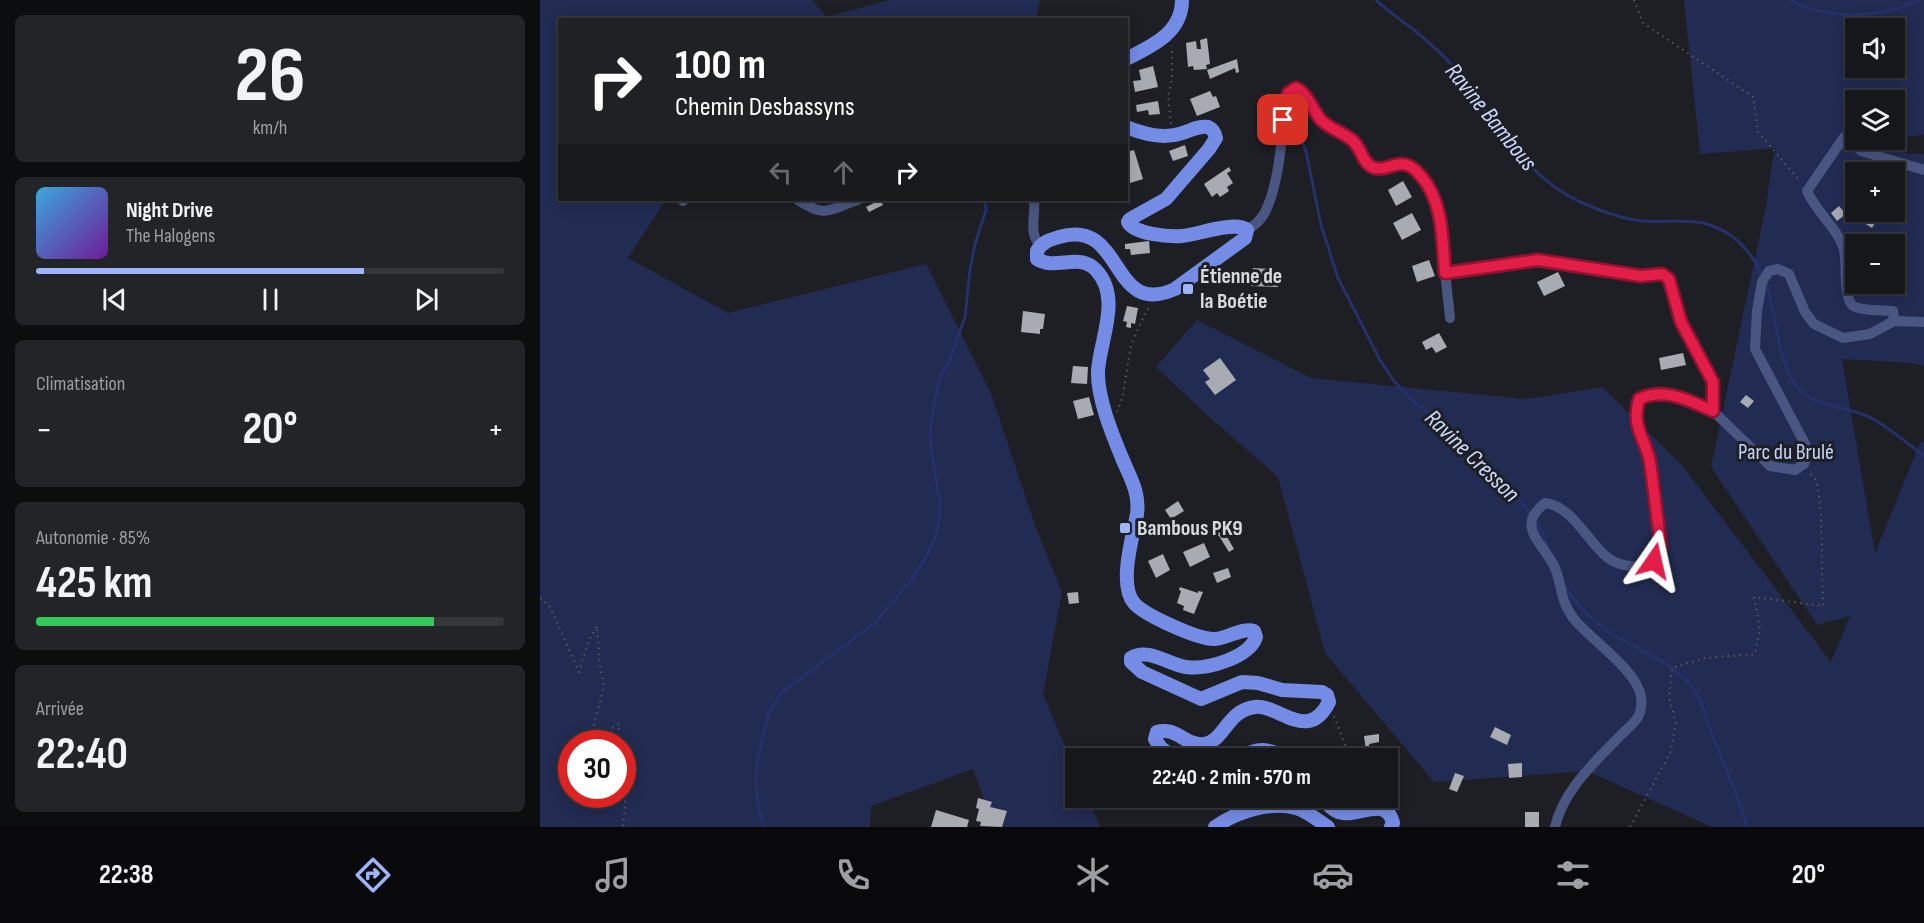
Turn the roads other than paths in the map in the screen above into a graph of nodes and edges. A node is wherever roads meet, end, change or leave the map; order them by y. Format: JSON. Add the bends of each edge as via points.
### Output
{"nodes":[{"id":1,"x":1182,"y":0,"type":"edge"},
{"id":2,"x":1128,"y":58,"type":"edge"},
{"id":3,"x":1128,"y":128,"type":"edge"},
{"id":4,"x":1924,"y":171,"type":"edge"},
{"id":5,"x":800,"y":201,"type":"edge"},
{"id":6,"x":855,"y":201,"type":"edge"},
{"id":7,"x":1034,"y":201,"type":"edge"},
{"id":8,"x":1247,"y":230,"type":"junction"},
{"id":9,"x":1040,"y":245,"type":"junction"},
{"id":10,"x":1445,"y":273,"type":"junction"},
{"id":11,"x":1450,"y":318,"type":"dead end"},
{"id":12,"x":1894,"y":321,"type":"junction"},
{"id":13,"x":1924,"y":322,"type":"edge"},
{"id":14,"x":1713,"y":411,"type":"junction"},
{"id":15,"x":1161,"y":748,"type":"edge"},
{"id":16,"x":1333,"y":808,"type":"edge"},
{"id":17,"x":1373,"y":808,"type":"edge"},
{"id":18,"x":1379,"y":808,"type":"edge"},
{"id":19,"x":1215,"y":827,"type":"edge"},
{"id":20,"x":1328,"y":827,"type":"edge"},
{"id":21,"x":1391,"y":827,"type":"edge"},
{"id":22,"x":1554,"y":827,"type":"edge"}],
"edges":[{"from":1,"to":2,"type":"main road","via":[[1182,9],[1169,33]]},
{"from":3,"to":8,"type":"main road","via":[[1153,135],[1174,135],[1202,127],[1214,131],[1216,138],[1179,186],[1166,199],[1132,217],[1130,226],[1139,232],[1181,236],[1238,226]]},
{"from":4,"to":12,"type":"street","via":[[1861,151],[1844,137],[1807,191],[1841,241],[1848,298],[1858,308],[1893,311]]},
{"from":5,"to":6,"type":"street","via":[[814,210],[832,210]]},
{"from":7,"to":9,"type":"street","via":[[1033,235]]},
{"from":8,"to":9,"type":"main road","via":[[1245,238],[1234,248],[1174,289],[1150,296],[1132,286],[1104,248],[1088,236],[1075,233]]},
{"from":8,"to":10,"type":"street","via":[[1256,225],[1268,206],[1277,171],[1286,98],[1296,88],[1329,127],[1354,142],[1368,165],[1378,169],[1405,164],[1422,176],[1435,198],[1442,227]]},
{"from":9,"to":15,"type":"main road","via":[[1037,259],[1051,264],[1087,264],[1095,269],[1106,289],[1108,315],[1098,371],[1102,400],[1137,492],[1127,571],[1134,602],[1199,637],[1229,637],[1248,629],[1256,634],[1252,645],[1227,661],[1187,668],[1141,654],[1131,658],[1131,662],[1177,690],[1201,699],[1234,684],[1250,682],[1282,690],[1322,692],[1329,702],[1320,714],[1304,721],[1262,707],[1246,709],[1232,717],[1214,741],[1202,745],[1174,732],[1157,732],[1155,739]]},
{"from":10,"to":11,"type":"street"},
{"from":10,"to":14,"type":"street","via":[[1538,260],[1641,276],[1662,274],[1669,279],[1681,322],[1713,382]]},
{"from":12,"to":13,"type":"street"},
{"from":12,"to":14,"type":"street","via":[[1870,334],[1843,338],[1814,324],[1789,274],[1778,269],[1769,271],[1762,282],[1755,349],[1809,453],[1804,464],[1796,470],[1770,466]]},
{"from":14,"to":22,"type":"street","via":[[1660,393],[1639,399],[1635,413],[1650,460],[1661,546],[1654,561],[1644,566],[1609,559],[1554,504],[1545,503],[1534,511],[1530,523],[1533,536],[1554,566],[1563,602],[1574,619],[1636,681],[1642,698],[1639,716],[1578,781],[1562,805]]},
{"from":16,"to":17,"type":"main road","via":[[1350,814]]},
{"from":18,"to":21,"type":"main road","via":[[1392,818]]},
{"from":19,"to":20,"type":"main road","via":[[1256,809],[1278,806],[1298,808]]}]}
